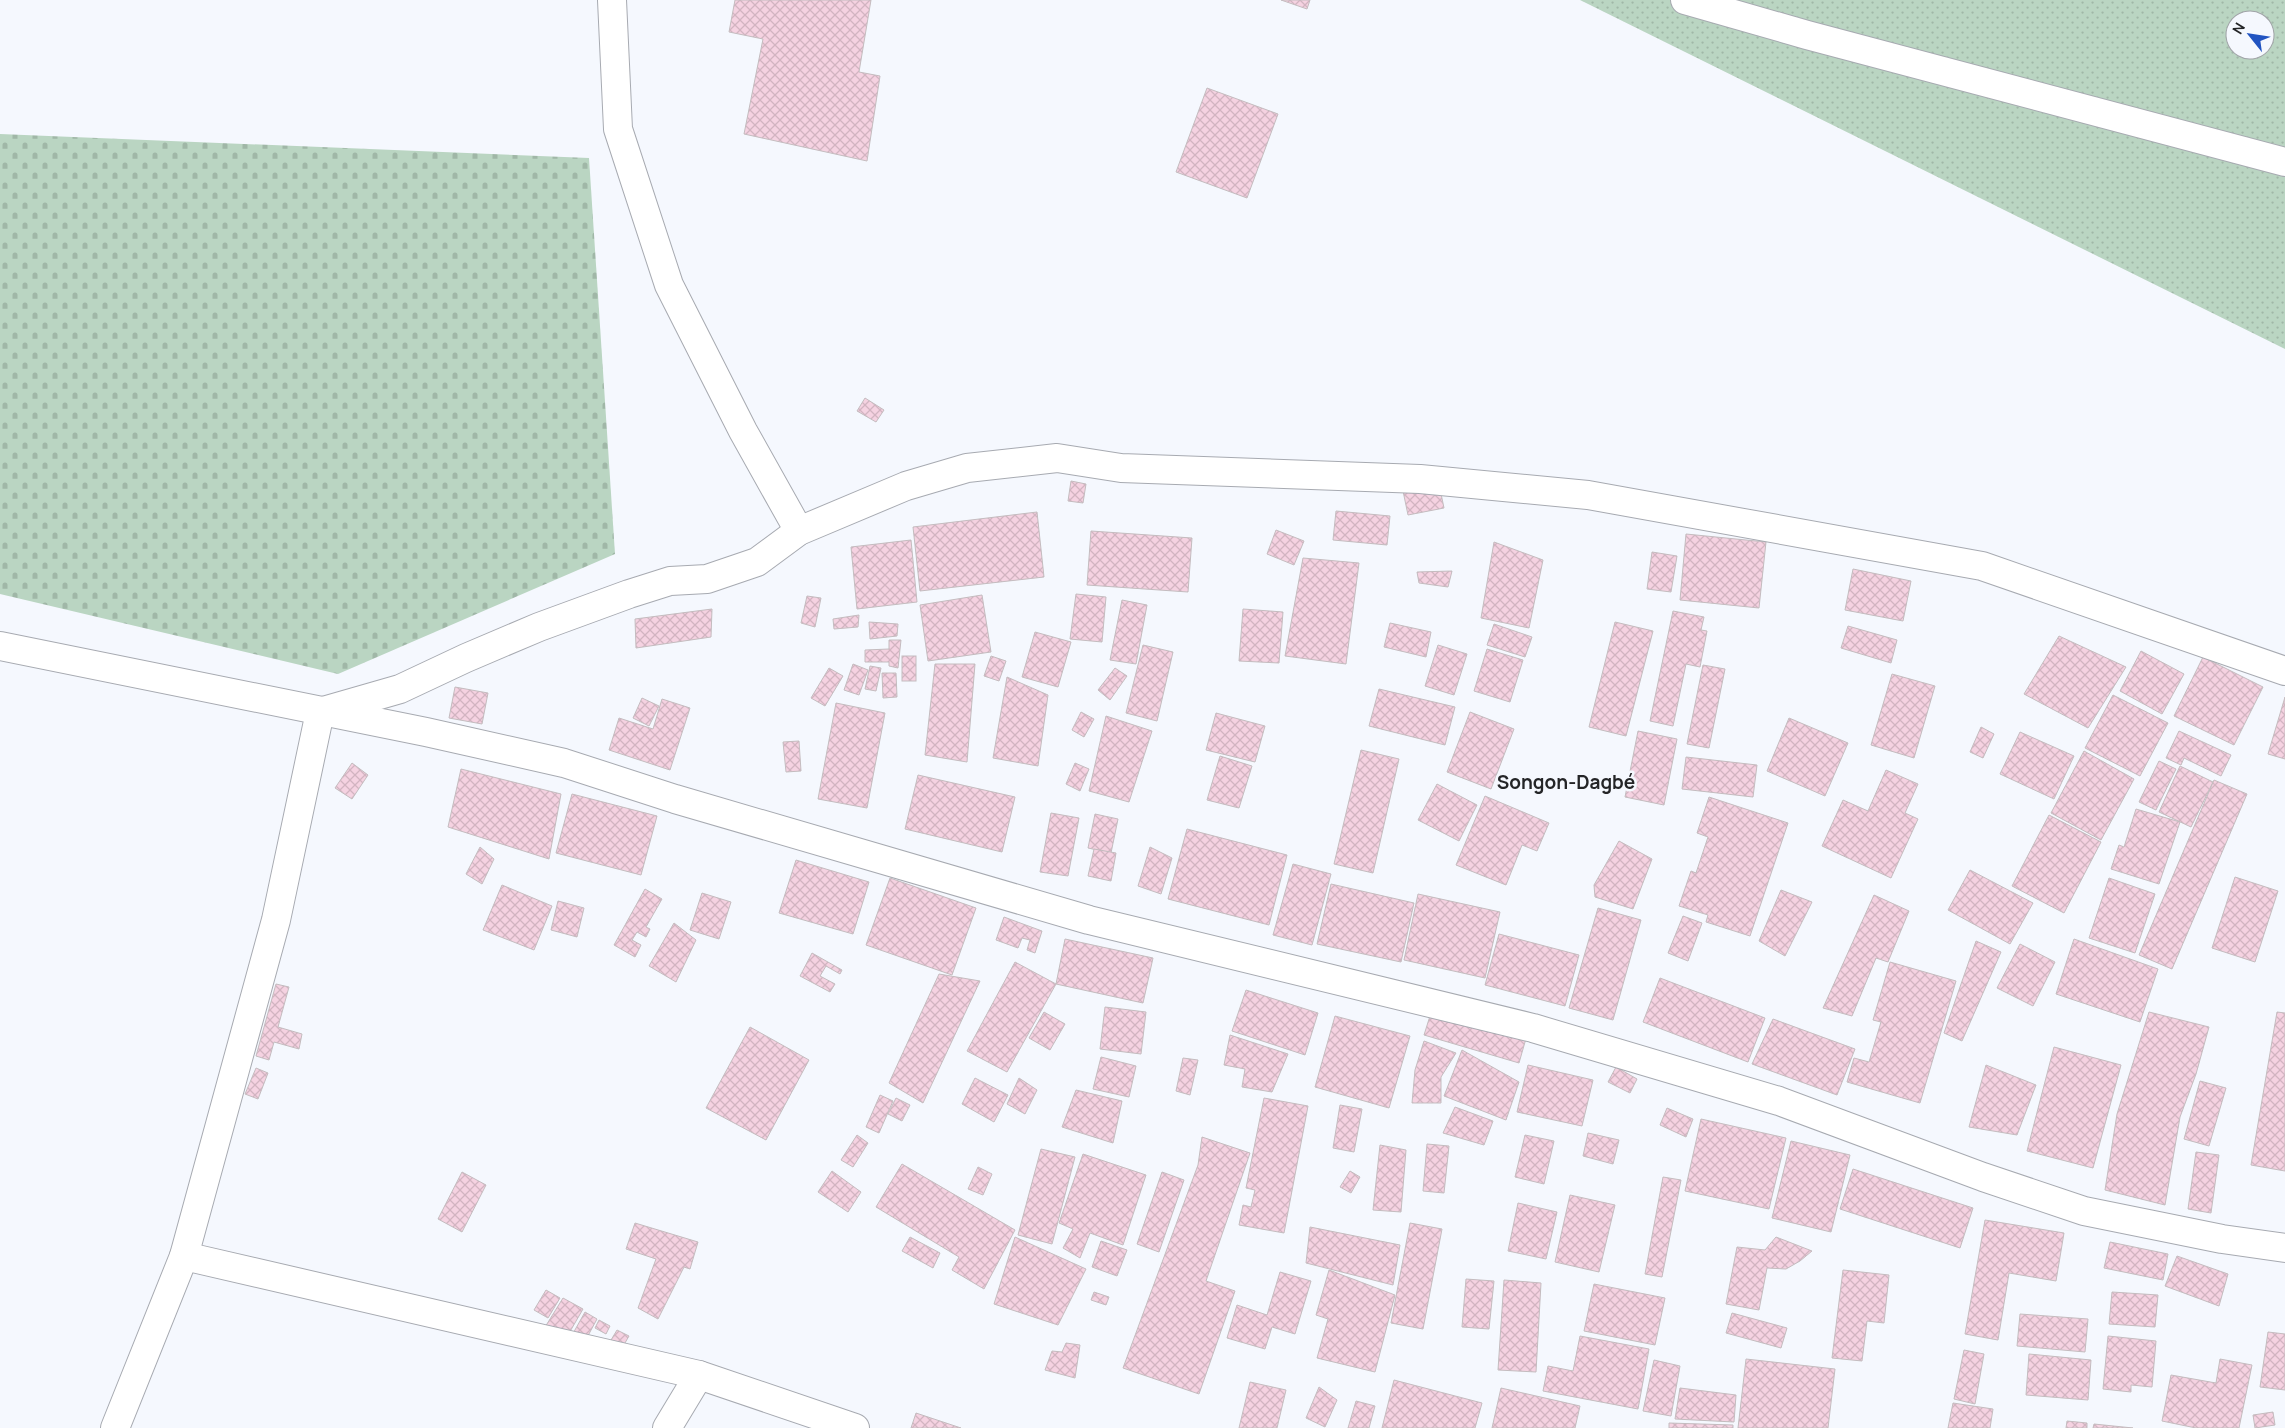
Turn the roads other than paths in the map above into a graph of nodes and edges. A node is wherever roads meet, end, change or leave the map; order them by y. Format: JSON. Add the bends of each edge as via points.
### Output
{"nodes":[{"id":1,"x":612,"y":0,"type":"edge"},
{"id":2,"x":1685,"y":0,"type":"edge"},
{"id":3,"x":2285,"y":162,"type":"edge"},
{"id":4,"x":799,"y":531,"type":"junction"},
{"id":5,"x":0,"y":646,"type":"edge"},
{"id":6,"x":2285,"y":670,"type":"edge"},
{"id":7,"x":320,"y":712,"type":"junction"},
{"id":8,"x":2285,"y":1248,"type":"edge"},
{"id":9,"x":184,"y":1256,"type":"junction"},
{"id":10,"x":699,"y":1375,"type":"junction"},
{"id":11,"x":116,"y":1428,"type":"edge"},
{"id":12,"x":667,"y":1428,"type":"edge"},
{"id":13,"x":855,"y":1428,"type":"edge"}],
"edges":[{"from":1,"to":4,"type":"street","via":[[618,129],[669,285],[743,431]]},
{"from":2,"to":3,"type":"street"},
{"from":4,"to":6,"type":"street","via":[[906,486],[967,468],[1057,458],[1122,468],[1420,479],[1588,495],[1982,566]]},
{"from":4,"to":7,"type":"street","via":[[757,562],[707,579],[670,581],[629,594],[539,627],[400,689]]},
{"from":5,"to":7,"type":"street"},
{"from":7,"to":8,"type":"street","via":[[564,763],[675,800],[1089,920],[1534,1028],[1779,1100],[2084,1211],[2222,1239]]},
{"from":7,"to":9,"type":"street","via":[[276,920]]},
{"from":9,"to":10,"type":"street"},
{"from":9,"to":11,"type":"street"},
{"from":10,"to":12,"type":"street"},
{"from":10,"to":13,"type":"street"}]}
